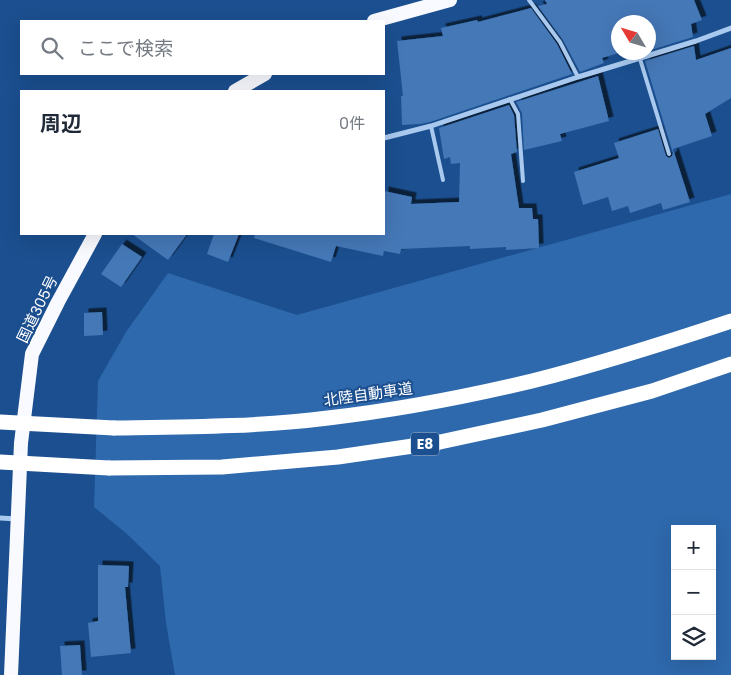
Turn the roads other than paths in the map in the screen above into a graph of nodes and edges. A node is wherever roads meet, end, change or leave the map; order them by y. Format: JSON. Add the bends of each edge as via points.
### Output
{"nodes":[{"id":1,"x":450,"y":0,"type":"edge"},
{"id":2,"x":529,"y":0,"type":"edge"},
{"id":3,"x":378,"y":20,"type":"edge"},
{"id":4,"x":731,"y":28,"type":"edge"},
{"id":5,"x":656,"y":54,"type":"edge"},
{"id":6,"x":637,"y":60,"type":"edge"},
{"id":7,"x":640,"y":60,"type":"edge"},
{"id":8,"x":262,"y":75,"type":"edge"},
{"id":9,"x":578,"y":77,"type":"junction"},
{"id":10,"x":237,"y":90,"type":"edge"},
{"id":11,"x":510,"y":99,"type":"junction"},
{"id":12,"x":431,"y":126,"type":"junction"},
{"id":13,"x":385,"y":138,"type":"edge"},
{"id":14,"x":669,"y":154,"type":"dead end"},
{"id":15,"x":443,"y":180,"type":"dead end"},
{"id":16,"x":523,"y":181,"type":"dead end"},
{"id":17,"x":94,"y":235,"type":"edge"},
{"id":18,"x":731,"y":321,"type":"edge"},
{"id":19,"x":731,"y":364,"type":"edge"},
{"id":20,"x":0,"y":422,"type":"edge"},
{"id":21,"x":0,"y":462,"type":"edge"},
{"id":22,"x":0,"y":518,"type":"edge"},
{"id":23,"x":17,"y":519,"type":"junction"},
{"id":24,"x":12,"y":675,"type":"edge"}],
"edges":[{"from":1,"to":3,"type":"highway"},
{"from":2,"to":9,"type":"lane","via":[[560,42]]},
{"from":4,"to":5,"type":"street"},
{"from":6,"to":9,"type":"street"},
{"from":7,"to":14,"type":"lane"},
{"from":8,"to":10,"type":"highway"},
{"from":9,"to":11,"type":"street"},
{"from":11,"to":12,"type":"street"},
{"from":11,"to":16,"type":"lane","via":[[518,114]]},
{"from":12,"to":13,"type":"street"},
{"from":12,"to":15,"type":"lane"},
{"from":17,"to":23,"type":"highway","name":"国道305号","via":[[32,354],[21,443]]},
{"from":18,"to":20,"type":"highway","name":"北陸自動車道","bridge":true,"via":[[637,352],[532,381],[430,403],[328,418],[225,427],[114,428]]},
{"from":19,"to":21,"type":"highway","number":"E8","bridge":true,"via":[[643,394],[542,420],[440,442],[338,457],[232,466],[109,468]]},
{"from":22,"to":23,"type":"street"},
{"from":23,"to":24,"type":"highway","name":"国道305号"}]}
